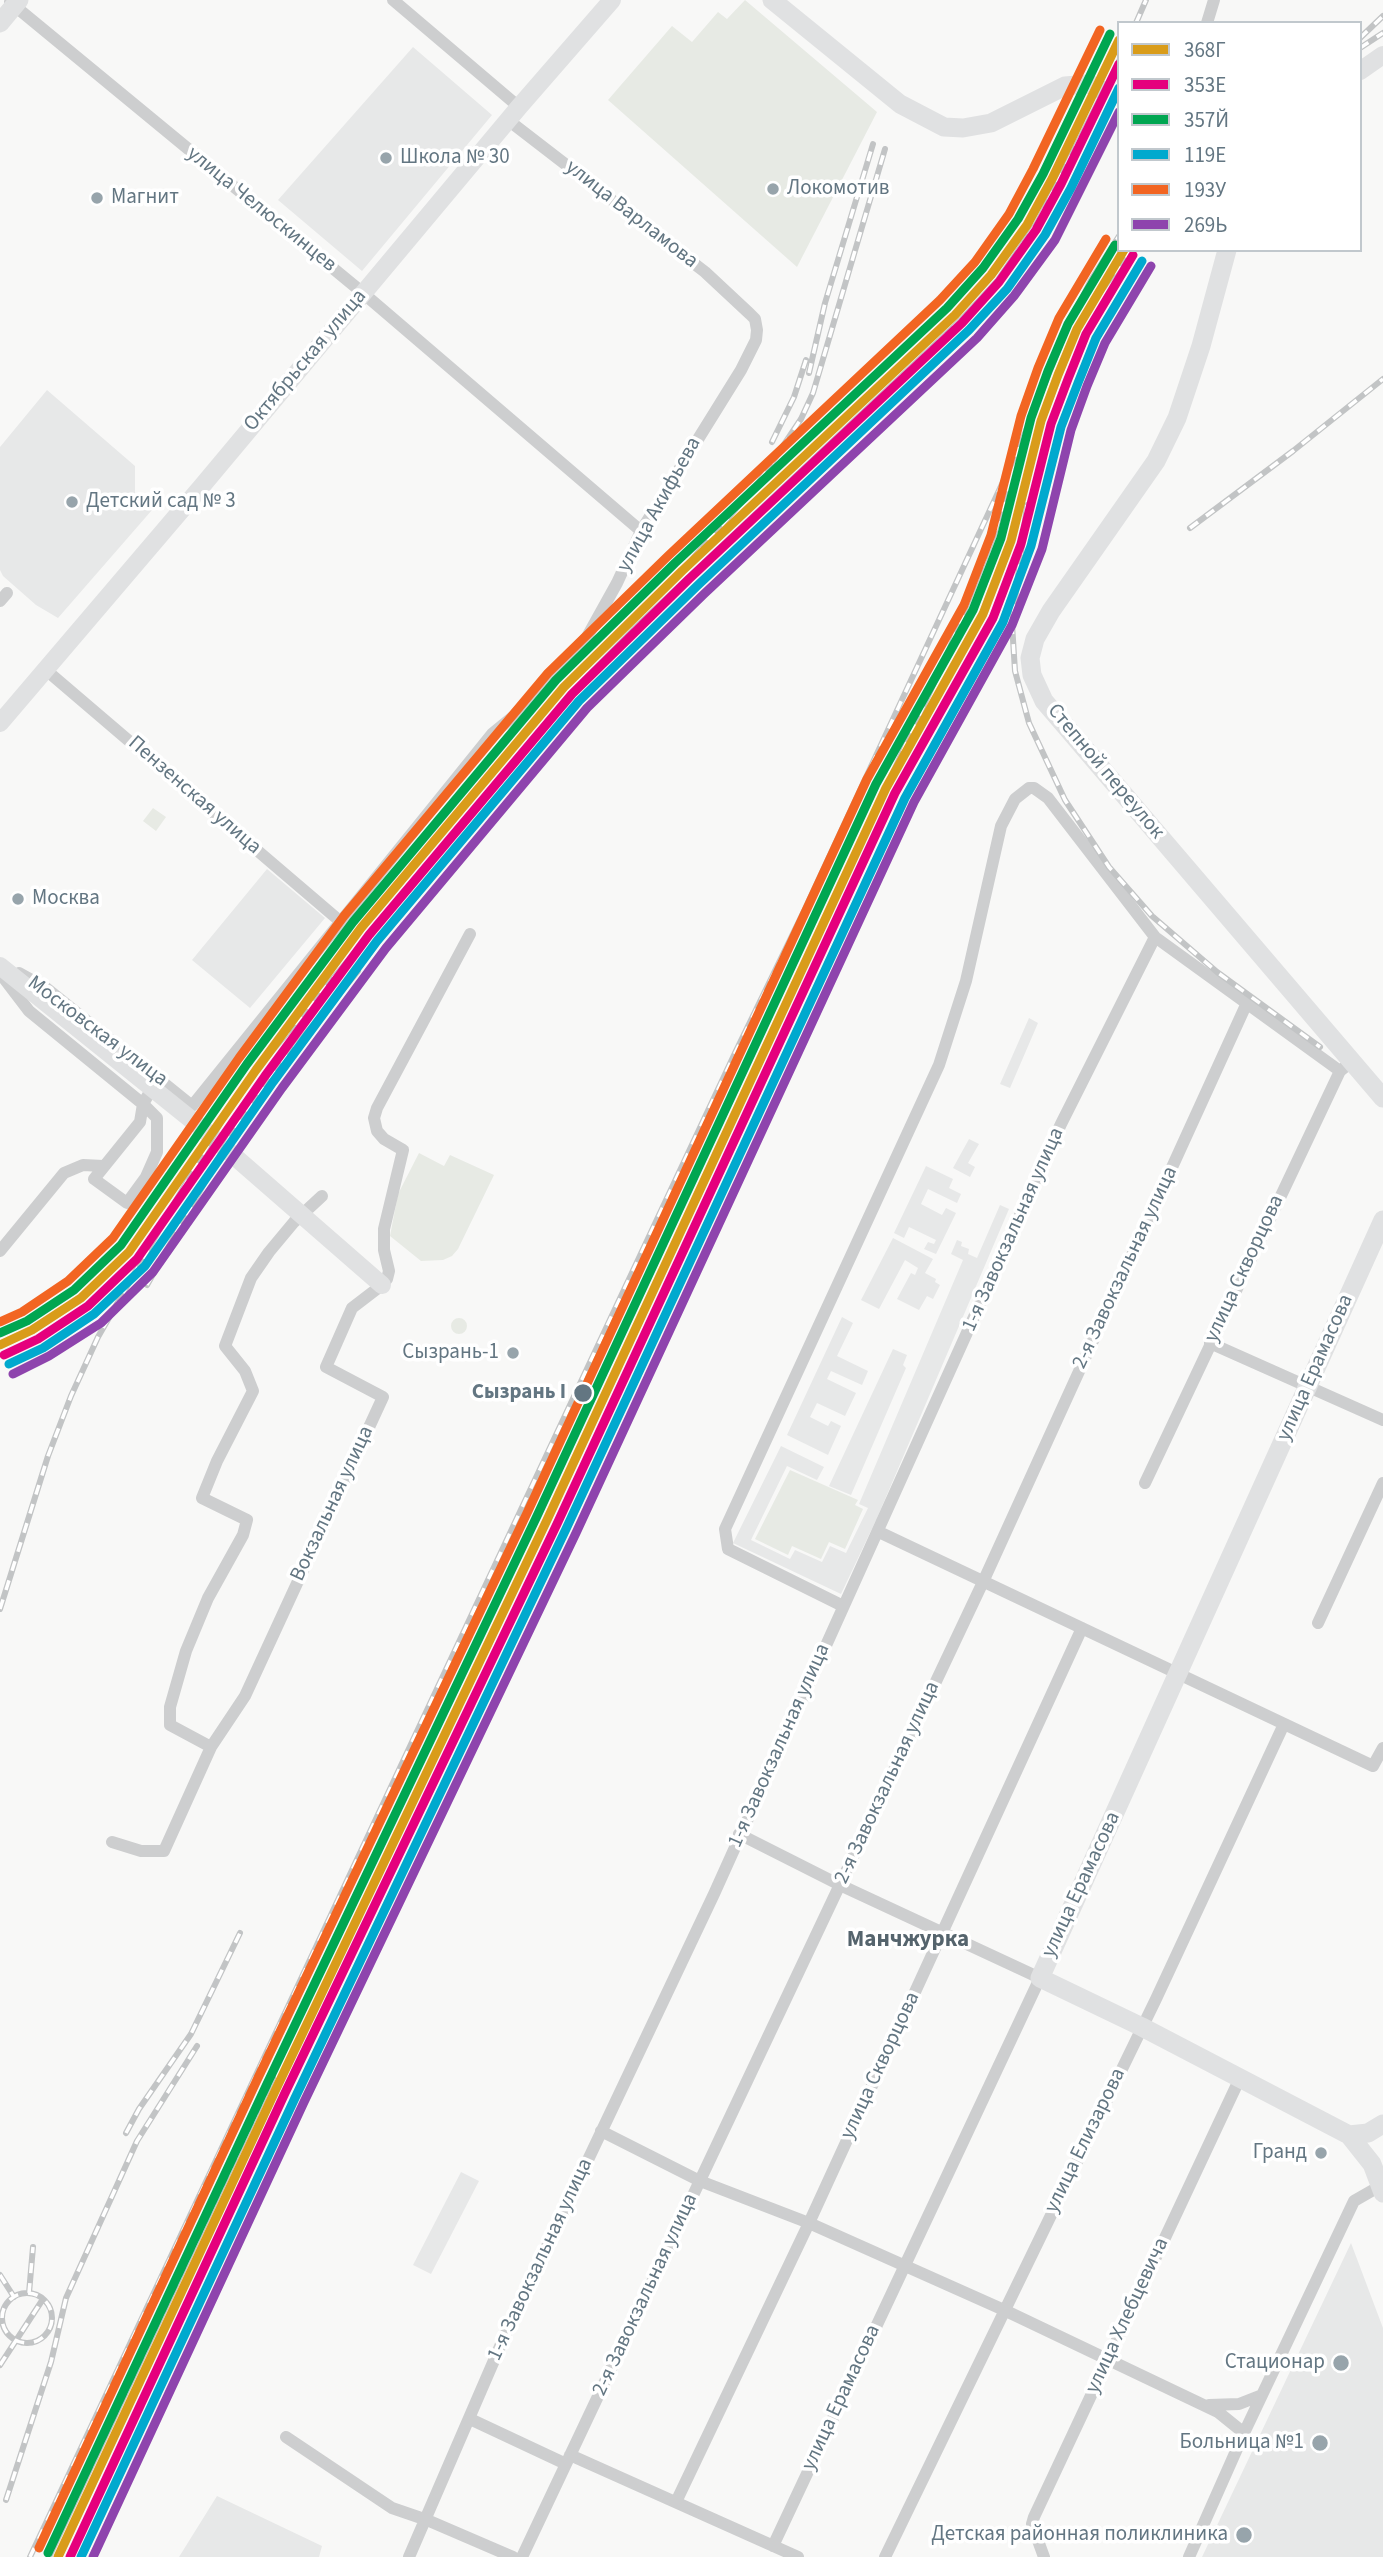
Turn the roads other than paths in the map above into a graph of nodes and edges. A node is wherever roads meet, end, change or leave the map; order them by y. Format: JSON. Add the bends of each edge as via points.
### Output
{"nodes":[{"id":1,"x":393,"y":0,"type":"edge"},
{"id":2,"x":612,"y":0,"type":"edge"},
{"id":3,"x":772,"y":0,"type":"edge"},
{"id":4,"x":1214,"y":0,"type":"edge"},
{"id":5,"x":13,"y":2,"type":"edge"},
{"id":6,"x":1209,"y":21,"type":"edge"},
{"id":7,"x":0,"y":23,"type":"edge"},
{"id":8,"x":1383,"y":55,"type":"edge"},
{"id":9,"x":1362,"y":70,"type":"edge"},
{"id":10,"x":1089,"y":84,"type":"tunnel mouth"},
{"id":11,"x":514,"y":113,"type":"junction"},
{"id":12,"x":1226,"y":252,"type":"edge"},
{"id":13,"x":363,"y":293,"type":"junction"},
{"id":14,"x":750,"y":314,"type":"joint"},
{"id":15,"x":641,"y":531,"type":"junction"},
{"id":16,"x":46,"y":670,"type":"junction"},
{"id":17,"x":0,"y":723,"type":"edge"},
{"id":18,"x":341,"y":922,"type":"junction"},
{"id":19,"x":470,"y":934,"type":"dead end"},
{"id":20,"x":1155,"y":937,"type":"junction"},
{"id":21,"x":0,"y":964,"type":"edge"},
{"id":22,"x":0,"y":973,"type":"edge"},
{"id":23,"x":1246,"y":1005,"type":"junction"},
{"id":24,"x":1346,"y":1066,"type":"junction"},
{"id":25,"x":158,"y":1078,"type":"junction"},
{"id":26,"x":1383,"y":1098,"type":"edge"},
{"id":27,"x":143,"y":1104,"type":"junction"},
{"id":28,"x":192,"y":1106,"type":"joint"},
{"id":29,"x":103,"y":1166,"type":"junction"},
{"id":30,"x":321,"y":1196,"type":"dead end"},
{"id":31,"x":1383,"y":1220,"type":"edge"},
{"id":32,"x":0,"y":1251,"type":"edge"},
{"id":33,"x":377,"y":1289,"type":"junction"},
{"id":34,"x":1210,"y":1343,"type":"junction"},
{"id":35,"x":1308,"y":1387,"type":"junction"},
{"id":36,"x":1383,"y":1420,"type":"edge"},
{"id":37,"x":1145,"y":1483,"type":"dead end"},
{"id":38,"x":1383,"y":1483,"type":"edge"},
{"id":39,"x":879,"y":1532,"type":"junction"},
{"id":40,"x":983,"y":1582,"type":"junction"},
{"id":41,"x":843,"y":1606,"type":"junction"},
{"id":42,"x":1318,"y":1623,"type":"dead end"},
{"id":43,"x":1082,"y":1628,"type":"junction"},
{"id":44,"x":1179,"y":1674,"type":"junction"},
{"id":45,"x":1284,"y":1724,"type":"junction"},
{"id":46,"x":211,"y":1747,"type":"junction"},
{"id":47,"x":1383,"y":1748,"type":"edge"},
{"id":48,"x":740,"y":1834,"type":"junction"},
{"id":49,"x":112,"y":1842,"type":"dead end"},
{"id":50,"x":840,"y":1885,"type":"junction"},
{"id":51,"x":942,"y":1933,"type":"junction"},
{"id":52,"x":1040,"y":1978,"type":"junction"},
{"id":53,"x":1142,"y":2027,"type":"junction"},
{"id":54,"x":1240,"y":2078,"type":"junction"},
{"id":55,"x":1383,"y":2124,"type":"edge"},
{"id":56,"x":601,"y":2131,"type":"junction"},
{"id":57,"x":1349,"y":2134,"type":"junction"},
{"id":58,"x":700,"y":2181,"type":"junction"},
{"id":59,"x":1382,"y":2182,"type":"edge"},
{"id":60,"x":809,"y":2223,"type":"junction"},
{"id":61,"x":904,"y":2266,"type":"junction"},
{"id":62,"x":1004,"y":2310,"type":"junction"},
{"id":63,"x":1107,"y":2359,"type":"junction"},
{"id":64,"x":1262,"y":2395,"type":"junction"},
{"id":65,"x":1202,"y":2404,"type":"junction"},
{"id":66,"x":470,"y":2420,"type":"junction"},
{"id":67,"x":1244,"y":2432,"type":"junction"},
{"id":68,"x":286,"y":2437,"type":"dead end"},
{"id":69,"x":568,"y":2460,"type":"junction"},
{"id":70,"x":676,"y":2502,"type":"junction"},
{"id":71,"x":427,"y":2520,"type":"junction"},
{"id":72,"x":774,"y":2546,"type":"junction"},
{"id":73,"x":410,"y":2557,"type":"edge"},
{"id":74,"x":513,"y":2557,"type":"edge"},
{"id":75,"x":522,"y":2557,"type":"edge"},
{"id":76,"x":798,"y":2557,"type":"edge"},
{"id":77,"x":885,"y":2557,"type":"edge"},
{"id":78,"x":1044,"y":2557,"type":"edge"},
{"id":79,"x":1189,"y":2557,"type":"edge"}],
"edges":[{"from":1,"to":11,"type":"street","name":"улица Варламова"},
{"from":2,"to":11,"type":"main road","name":"Октябрьская улица"},
{"from":3,"to":10,"type":"main road","via":[[900,104],[944,127],[991,123],[1065,86]]},
{"from":4,"to":6,"type":"street"},
{"from":5,"to":7,"type":"main road"},
{"from":5,"to":13,"type":"street","name":"улица Челюскинцев"},
{"from":8,"to":9,"type":"main road"},
{"from":11,"to":13,"type":"main road","name":"Октябрьская улица"},
{"from":11,"to":14,"type":"street","name":"улица Варламова"},
{"from":12,"to":24,"type":"main road","name":"Степной переулок","via":[[1177,418],[1156,461],[1035,639],[1032,675],[1044,701]]},
{"from":13,"to":15,"type":"street","name":"улица Челюскинцев"},
{"from":13,"to":16,"type":"main road","name":"Октябрьская улица"},
{"from":14,"to":15,"type":"street","name":"улица Акифьева","via":[[755,320],[756,340],[741,370]]},
{"from":15,"to":18,"type":"street","name":"улица Акифьева","via":[[587,637],[492,734]]},
{"from":16,"to":17,"type":"main road","name":"Октябрьская улица"},
{"from":16,"to":18,"type":"street","name":"Пензенская улица"},
{"from":18,"to":28,"type":"street","name":"улица Акифьева"},
{"from":19,"to":33,"type":"street","via":[[374,1118],[384,1139],[403,1150],[384,1229],[389,1271]]},
{"from":20,"to":23,"type":"street"},
{"from":20,"to":39,"type":"street","name":"1-я Завокзальная улица","via":[[1061,1124]]},
{"from":20,"to":41,"type":"street","via":[[1048,798],[1029,788],[1015,799],[1001,826],[966,981],[939,1065],[725,1530],[728,1549]]},
{"from":21,"to":25,"type":"street","name":"Московская улица","via":[[46,988]]},
{"from":21,"to":33,"type":"main road","name":"Московская улица","via":[[203,1129]]},
{"from":22,"to":27,"type":"street","name":"Московская улица","via":[[29,1011]]},
{"from":23,"to":24,"type":"street"},
{"from":23,"to":40,"type":"street","name":"2-я Завокзальная улица"},
{"from":24,"to":26,"type":"main road","name":"Степной переулок"},
{"from":24,"to":34,"type":"street","name":"улица Скворцова"},
{"from":25,"to":27,"type":"street"},
{"from":25,"to":28,"type":"street","name":"Московская улица"},
{"from":27,"to":29,"type":"street","via":[[140,1122]]},
{"from":27,"to":29,"type":"street","via":[[156,1118],[158,1152],[127,1203],[93,1178]]},
{"from":29,"to":32,"type":"street","via":[[83,1165],[64,1173]]},
{"from":30,"to":46,"type":"street","via":[[293,1222],[251,1278],[226,1346],[253,1391],[202,1498],[247,1520],[186,1651],[170,1707],[170,1725]]},
{"from":31,"to":35,"type":"main road","name":"улица Ерамасова"},
{"from":33,"to":46,"type":"street","name":"Вокзальная улица","via":[[352,1308],[326,1367],[383,1397],[244,1696]]},
{"from":34,"to":35,"type":"street"},
{"from":34,"to":37,"type":"street","name":"улица Скворцова"},
{"from":35,"to":36,"type":"street"},
{"from":35,"to":44,"type":"main road","name":"улица Ерамасова"},
{"from":38,"to":42,"type":"street"},
{"from":39,"to":40,"type":"street"},
{"from":39,"to":41,"type":"street","name":"1-я Завокзальная улица"},
{"from":40,"to":43,"type":"street"},
{"from":40,"to":50,"type":"street","name":"2-я Завокзальная улица"},
{"from":41,"to":48,"type":"street","name":"1-я Завокзальная улица"},
{"from":43,"to":44,"type":"street"},
{"from":43,"to":51,"type":"street","name":"улица Скворцова"},
{"from":44,"to":45,"type":"street"},
{"from":44,"to":52,"type":"main road","name":"улица Ерамасова"},
{"from":45,"to":47,"type":"street","via":[[1373,1766]]},
{"from":45,"to":53,"type":"street","name":"улица Елизарова"},
{"from":46,"to":49,"type":"street","name":"Вокзальная улица","via":[[164,1851],[141,1852]]},
{"from":48,"to":50,"type":"street"},
{"from":48,"to":56,"type":"street","name":"1-я Завокзальная улица"},
{"from":50,"to":51,"type":"street"},
{"from":50,"to":58,"type":"street","name":"2-я Завокзальная улица"},
{"from":51,"to":52,"type":"street"},
{"from":51,"to":60,"type":"street","name":"улица Скворцова"},
{"from":52,"to":53,"type":"main road"},
{"from":52,"to":61,"type":"street","name":"улица Ерамасова"},
{"from":53,"to":54,"type":"main road"},
{"from":53,"to":62,"type":"street","name":"улица Елизарова"},
{"from":54,"to":57,"type":"main road"},
{"from":54,"to":63,"type":"street","name":"улица Хлебцевича"},
{"from":55,"to":57,"type":"main road","via":[[1368,2133]]},
{"from":56,"to":58,"type":"street"},
{"from":56,"to":66,"type":"street","name":"1-я Завокзальная улица"},
{"from":57,"to":59,"type":"main road"},
{"from":58,"to":60,"type":"street"},
{"from":58,"to":69,"type":"street","name":"2-я Завокзальная улица"},
{"from":59,"to":64,"type":"street","via":[[1354,2201]]},
{"from":60,"to":61,"type":"street"},
{"from":60,"to":70,"type":"street","name":"улица Скворцова"},
{"from":61,"to":62,"type":"street"},
{"from":61,"to":72,"type":"street","name":"улица Ерамасова"},
{"from":62,"to":63,"type":"street"},
{"from":62,"to":77,"type":"street","name":"улица Елизарова"},
{"from":63,"to":65,"type":"street"},
{"from":63,"to":78,"type":"street","name":"улица Хлебцевича","via":[[1032,2524]]},
{"from":64,"to":65,"type":"street","via":[[1239,2404]]},
{"from":64,"to":67,"type":"street"},
{"from":65,"to":67,"type":"street"},
{"from":66,"to":69,"type":"street"},
{"from":66,"to":71,"type":"street","name":"1-я Завокзальная улица"},
{"from":67,"to":79,"type":"street"},
{"from":68,"to":71,"type":"street","via":[[391,2508]]},
{"from":69,"to":70,"type":"street"},
{"from":69,"to":75,"type":"street","name":"2-я Завокзальная улица"},
{"from":70,"to":72,"type":"street"},
{"from":71,"to":73,"type":"street","name":"1-я Завокзальная улица"},
{"from":71,"to":74,"type":"street"},
{"from":72,"to":76,"type":"street"}]}
